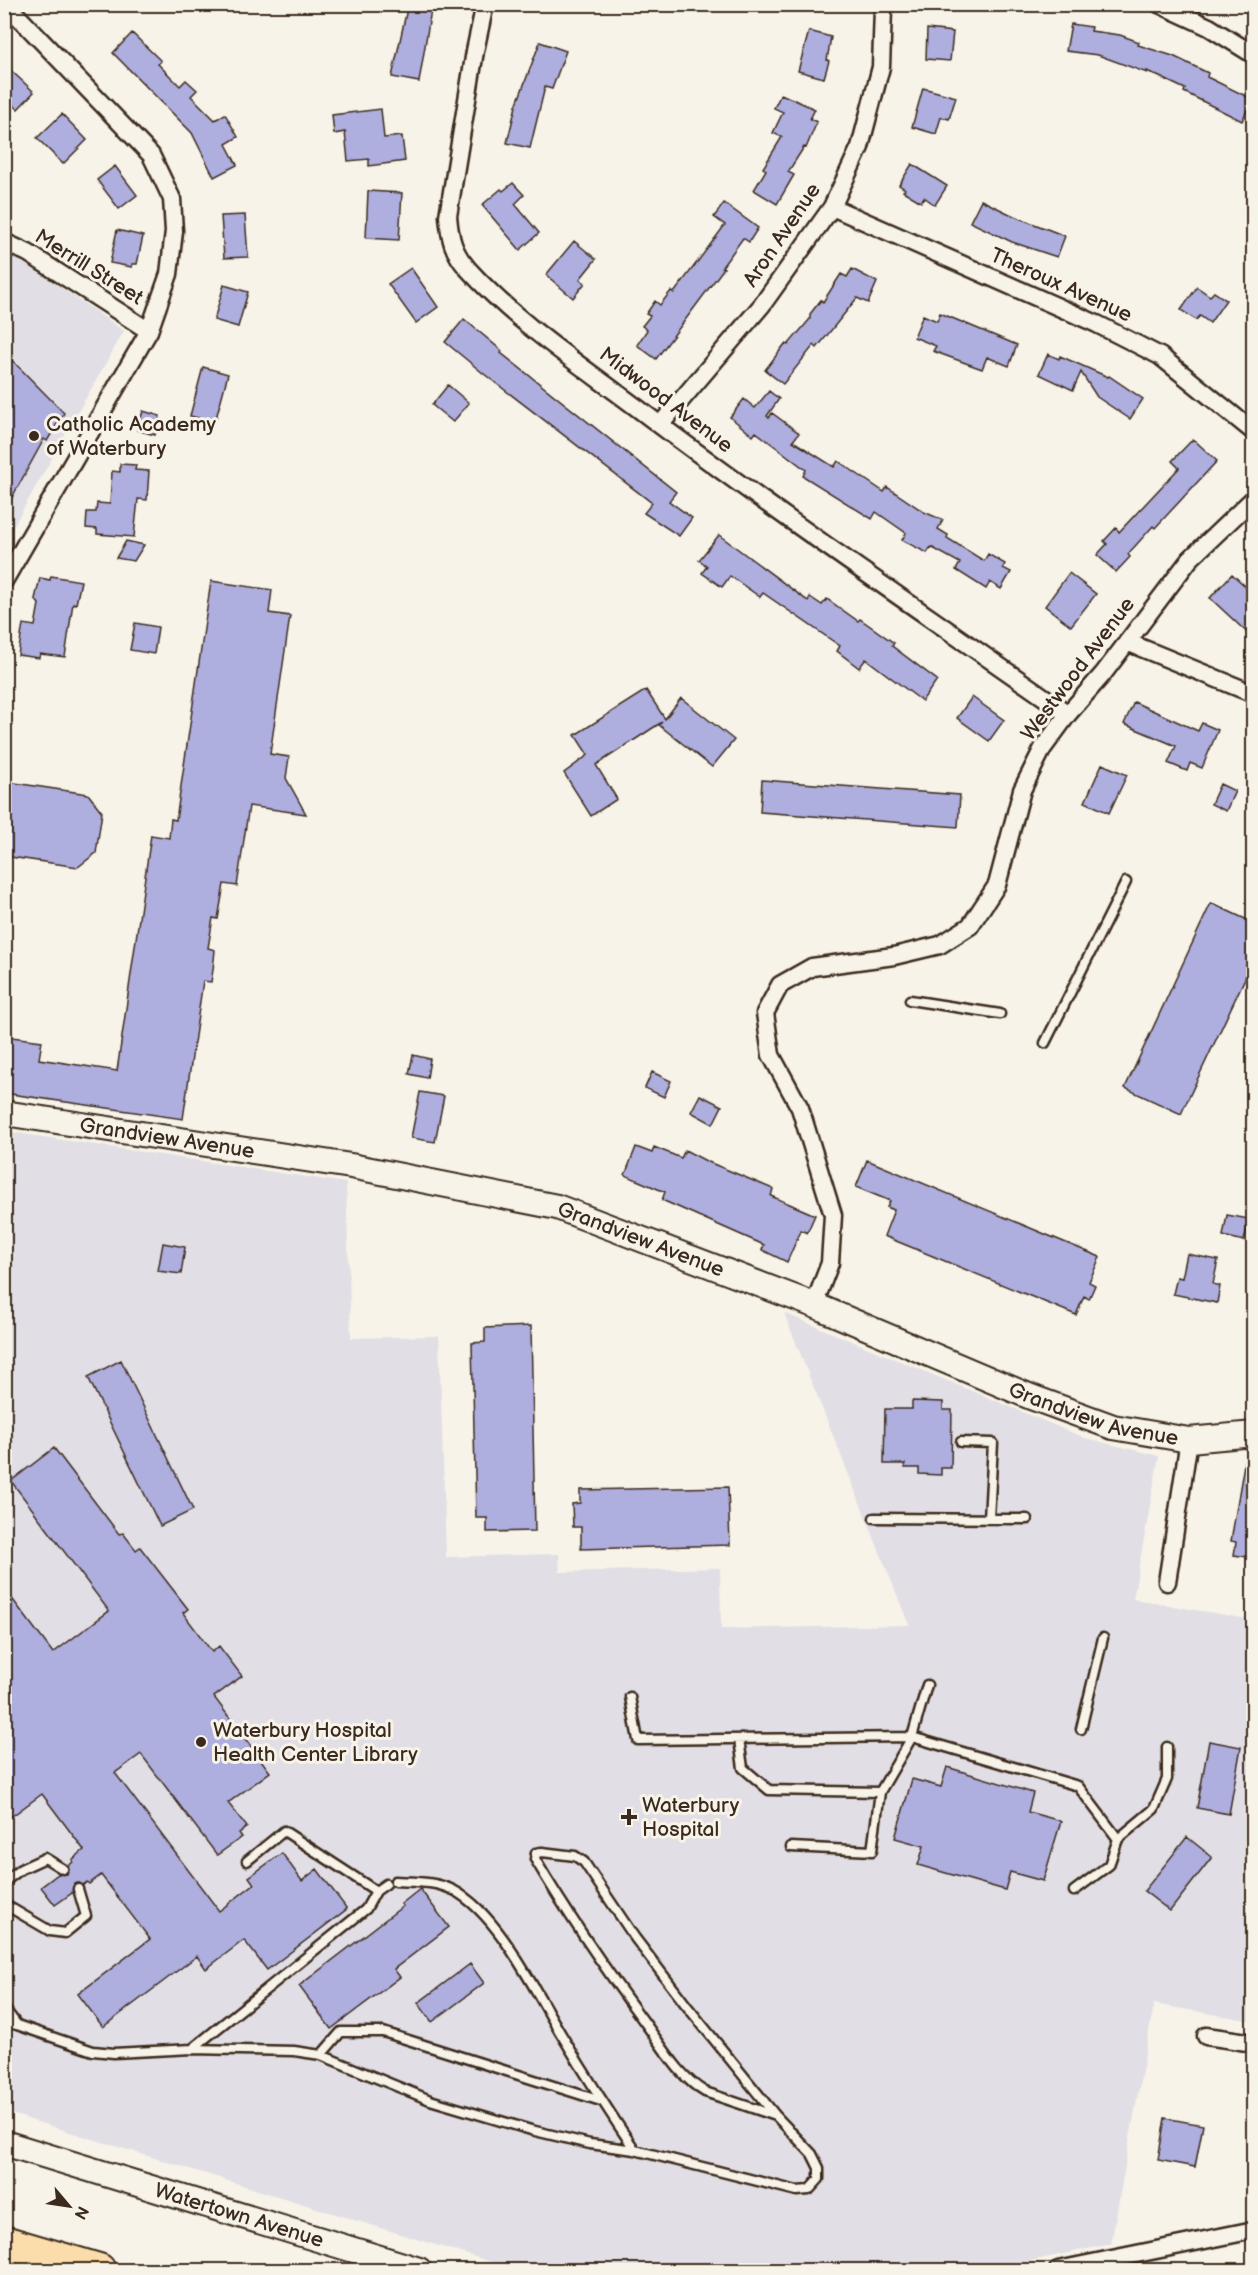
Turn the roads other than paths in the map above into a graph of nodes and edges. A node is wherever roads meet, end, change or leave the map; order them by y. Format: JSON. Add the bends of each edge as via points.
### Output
{"nodes":[{"id":1,"x":6,"y":4,"type":"edge"},
{"id":2,"x":485,"y":4,"type":"edge"},
{"id":3,"x":886,"y":4,"type":"edge"},
{"id":4,"x":1159,"y":4,"type":"edge"},
{"id":5,"x":1254,"y":55,"type":"edge"},
{"id":6,"x":832,"y":207,"type":"junction"},
{"id":7,"x":4,"y":242,"type":"edge"},
{"id":8,"x":149,"y":331,"type":"junction"},
{"id":9,"x":660,"y":425,"type":"junction"},
{"id":10,"x":1254,"y":432,"type":"edge"},
{"id":11,"x":1254,"y":498,"type":"edge"},
{"id":12,"x":4,"y":581,"type":"edge"},
{"id":13,"x":1127,"y":642,"type":"junction"},
{"id":14,"x":1254,"y":694,"type":"edge"},
{"id":15,"x":1068,"y":714,"type":"junction"},
{"id":16,"x":1126,"y":882,"type":"dead end"},
{"id":17,"x":910,"y":1000,"type":"dead end"},
{"id":18,"x":1000,"y":1014,"type":"dead end"},
{"id":19,"x":1045,"y":1043,"type":"dead end"},
{"id":20,"x":4,"y":1113,"type":"edge"},
{"id":21,"x":814,"y":1305,"type":"junction"},
{"id":22,"x":1254,"y":1434,"type":"edge"},
{"id":23,"x":1189,"y":1440,"type":"junction"},
{"id":24,"x":961,"y":1442,"type":"dead end"},
{"id":25,"x":874,"y":1518,"type":"dead end"},
{"id":26,"x":989,"y":1519,"type":"junction"},
{"id":27,"x":1027,"y":1519,"type":"dead end"},
{"id":28,"x":1167,"y":1582,"type":"dead end"},
{"id":29,"x":1102,"y":1638,"type":"dead end"},
{"id":30,"x":927,"y":1685,"type":"dead end"},
{"id":31,"x":630,"y":1697,"type":"dead end"},
{"id":32,"x":1081,"y":1729,"type":"dead end"},
{"id":33,"x":912,"y":1737,"type":"junction"},
{"id":34,"x":739,"y":1738,"type":"junction"},
{"id":35,"x":1167,"y":1747,"type":"dead end"},
{"id":36,"x":880,"y":1792,"type":"junction"},
{"id":37,"x":1118,"y":1839,"type":"junction"},
{"id":38,"x":790,"y":1847,"type":"dead end"},
{"id":39,"x":247,"y":1861,"type":"dead end"},
{"id":40,"x":63,"y":1869,"type":"dead end"},
{"id":41,"x":4,"y":1882,"type":"edge"},
{"id":42,"x":78,"y":1889,"type":"dead end"},
{"id":43,"x":376,"y":1891,"type":"junction"},
{"id":44,"x":1074,"y":1891,"type":"dead end"},
{"id":45,"x":4,"y":1904,"type":"edge"},
{"id":46,"x":4,"y":2007,"type":"edge"},
{"id":47,"x":4,"y":2022,"type":"edge"},
{"id":48,"x":17,"y":2025,"type":"junction"},
{"id":49,"x":1206,"y":2036,"type":"dead end"},
{"id":50,"x":1254,"y":2043,"type":"edge"},
{"id":51,"x":192,"y":2049,"type":"junction"},
{"id":52,"x":321,"y":2055,"type":"junction"},
{"id":53,"x":602,"y":2101,"type":"junction"},
{"id":54,"x":776,"y":2116,"type":"junction"},
{"id":55,"x":4,"y":2143,"type":"edge"},
{"id":56,"x":635,"y":2150,"type":"junction"},
{"id":57,"x":4,"y":2159,"type":"edge"},
{"id":58,"x":94,"y":2171,"type":"junction"},
{"id":59,"x":1254,"y":2230,"type":"edge"},
{"id":60,"x":4,"y":2242,"type":"edge"},
{"id":61,"x":99,"y":2271,"type":"edge"},
{"id":62,"x":419,"y":2271,"type":"edge"},
{"id":63,"x":1059,"y":2271,"type":"edge"}],
"edges":[{"from":1,"to":8,"type":"street","via":[[151,155],[172,199],[174,231],[169,274]]},
{"from":2,"to":9,"type":"street","name":"Midwood Avenue","via":[[448,216],[450,242],[467,268],[519,318]]},
{"from":3,"to":6,"type":"street","name":"Aron Avenue","via":[[880,67],[860,147]]},
{"from":4,"to":5,"type":"street","via":[[1209,27]]},
{"from":6,"to":9,"type":"street","name":"Aron Avenue","via":[[762,305]]},
{"from":6,"to":10,"type":"street","name":"Theroux Avenue","via":[[1097,324],[1160,356]]},
{"from":7,"to":8,"type":"street","name":"Merrill Street"},
{"from":8,"to":12,"type":"street"},
{"from":9,"to":15,"type":"street","name":"Midwood Avenue"},
{"from":11,"to":13,"type":"street","name":"Westwood Avenue","via":[[1190,559]]},
{"from":13,"to":14,"type":"street"},
{"from":13,"to":15,"type":"street","name":"Westwood Avenue"},
{"from":15,"to":21,"type":"street","name":"Westwood Avenue","via":[[1043,748],[1022,790],[997,885],[970,926],[940,945],[894,956],[812,967],[780,985],[765,1013],[771,1055],[800,1108],[833,1215],[830,1263]]},
{"from":16,"to":19,"type":"lane"},
{"from":17,"to":18,"type":"lane"},
{"from":20,"to":21,"type":"main road","name":"Grandview Avenue","via":[[351,1166],[557,1207]]},
{"from":21,"to":23,"type":"main road","name":"Grandview Avenue","via":[[1031,1397],[1113,1427]]},
{"from":22,"to":23,"type":"main road","name":"Grandview Avenue"},
{"from":23,"to":28,"type":"street"},
{"from":24,"to":26,"type":"lane","via":[[993,1443]]},
{"from":25,"to":26,"type":"lane"},
{"from":26,"to":27,"type":"lane"},
{"from":29,"to":32,"type":"lane"},
{"from":30,"to":33,"type":"lane"},
{"from":31,"to":34,"type":"lane","via":[[638,1740]]},
{"from":33,"to":34,"type":"lane"},
{"from":33,"to":36,"type":"lane"},
{"from":33,"to":37,"type":"lane","via":[[1078,1785]]},
{"from":34,"to":36,"type":"lane","via":[[743,1768],[769,1790]]},
{"from":35,"to":37,"type":"lane","via":[[1167,1779],[1154,1809]]},
{"from":36,"to":38,"type":"lane","via":[[872,1851]]},
{"from":37,"to":44,"type":"lane","via":[[1109,1865]]},
{"from":39,"to":43,"type":"lane","via":[[284,1831]]},
{"from":40,"to":41,"type":"lane","via":[[45,1858]]},
{"from":42,"to":45,"type":"lane","via":[[86,1916],[65,1933],[50,1931]]},
{"from":43,"to":51,"type":"lane","via":[[366,1909]]},
{"from":43,"to":53,"type":"lane","via":[[391,1883],[437,1883],[470,1902],[501,1934]]},
{"from":46,"to":48,"type":"lane"},
{"from":47,"to":48,"type":"lane"},
{"from":48,"to":51,"type":"lane","via":[[93,2051]]},
{"from":49,"to":50,"type":"street"},
{"from":51,"to":52,"type":"lane"},
{"from":52,"to":53,"type":"lane","via":[[341,2032],[383,2032]]},
{"from":52,"to":56,"type":"lane","via":[[441,2103],[531,2130]]},
{"from":53,"to":56,"type":"lane"},
{"from":54,"to":54,"type":"lane","via":[[635,1938],[584,1862],[575,1856],[536,1853],[535,1859],[559,1900],[674,2062],[697,2088]]},
{"from":54,"to":56,"type":"lane","via":[[812,2154],[819,2168],[819,2179],[809,2190],[797,2191]]},
{"from":55,"to":58,"type":"main road","name":"Watertown Avenue"},
{"from":57,"to":58,"type":"main road","name":"Watertown Avenue"},
{"from":58,"to":62,"type":"main road","name":"Watertown Avenue"},
{"from":59,"to":63,"type":"street"},
{"from":60,"to":61,"type":"highway"}]}
